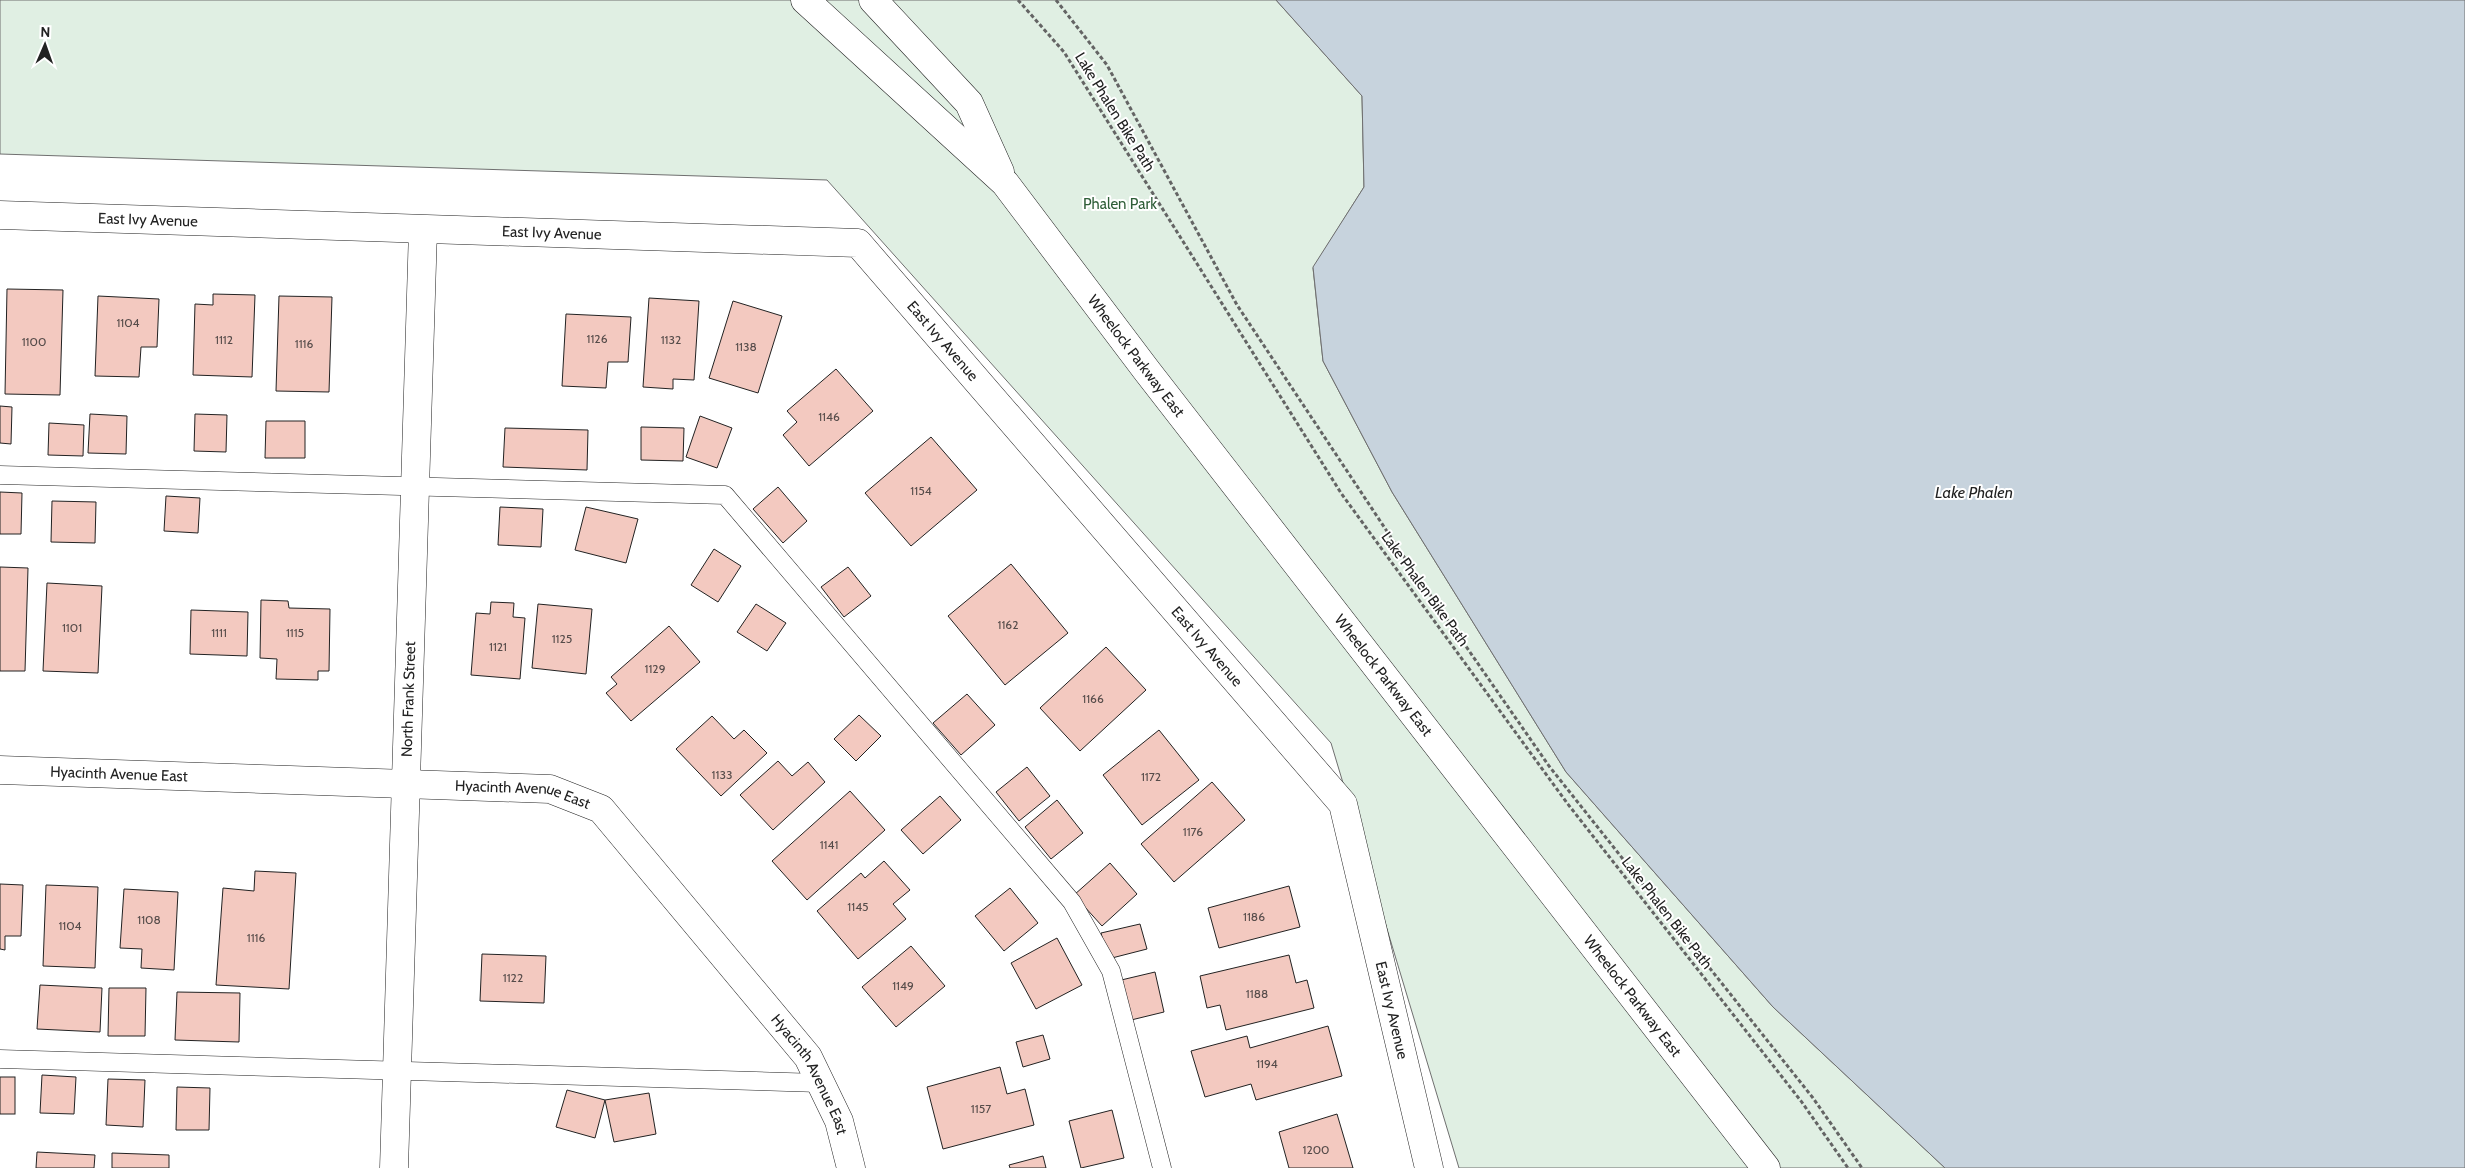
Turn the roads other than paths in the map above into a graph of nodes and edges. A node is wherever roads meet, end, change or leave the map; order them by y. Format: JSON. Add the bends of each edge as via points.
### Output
{"nodes":[{"id":1,"x":805,"y":0,"type":"edge"},
{"id":2,"x":874,"y":0,"type":"edge"},
{"id":3,"x":1004,"y":183,"type":"junction"},
{"id":4,"x":0,"y":215,"type":"edge"},
{"id":5,"x":423,"y":230,"type":"junction"},
{"id":6,"x":0,"y":475,"type":"edge"},
{"id":7,"x":415,"y":485,"type":"junction"},
{"id":8,"x":0,"y":770,"type":"edge"},
{"id":9,"x":406,"y":783,"type":"junction"},
{"id":10,"x":0,"y":1059,"type":"edge"},
{"id":11,"x":397,"y":1071,"type":"junction"},
{"id":12,"x":820,"y":1083,"type":"junction"},
{"id":13,"x":394,"y":1168,"type":"edge"},
{"id":14,"x":851,"y":1168,"type":"edge"},
{"id":15,"x":1162,"y":1168,"type":"edge"},
{"id":16,"x":1429,"y":1168,"type":"edge"},
{"id":17,"x":1766,"y":1168,"type":"edge"}],
"edges":[{"from":1,"to":3,"type":"street","name":"Wheelock Parkway East"},
{"from":2,"to":3,"type":"street","name":"Wheelock Parkway East","via":[[970,103]]},
{"from":3,"to":17,"type":"street","name":"Wheelock Parkway East"},
{"from":4,"to":5,"type":"street","name":"East Ivy Avenue"},
{"from":5,"to":7,"type":"street","name":"North Frank Street"},
{"from":5,"to":16,"type":"street","name":"East Ivy Avenue","via":[[858,243],[1343,804]]},
{"from":6,"to":7,"type":"lane"},
{"from":7,"to":9,"type":"street","name":"North Frank Street"},
{"from":7,"to":15,"type":"lane","via":[[725,495],[1072,902],[1111,971]]},
{"from":8,"to":9,"type":"street","name":"Hyacinth Avenue East"},
{"from":9,"to":11,"type":"street","name":"North Frank Street"},
{"from":9,"to":12,"type":"street","name":"Hyacinth Avenue East","via":[[550,788],[601,808],[808,1057]]},
{"from":10,"to":11,"type":"lane"},
{"from":11,"to":12,"type":"lane"},
{"from":11,"to":13,"type":"street","name":"North Frank Street"},
{"from":12,"to":14,"type":"street","name":"Hyacinth Avenue East","via":[[839,1121]]}]}
